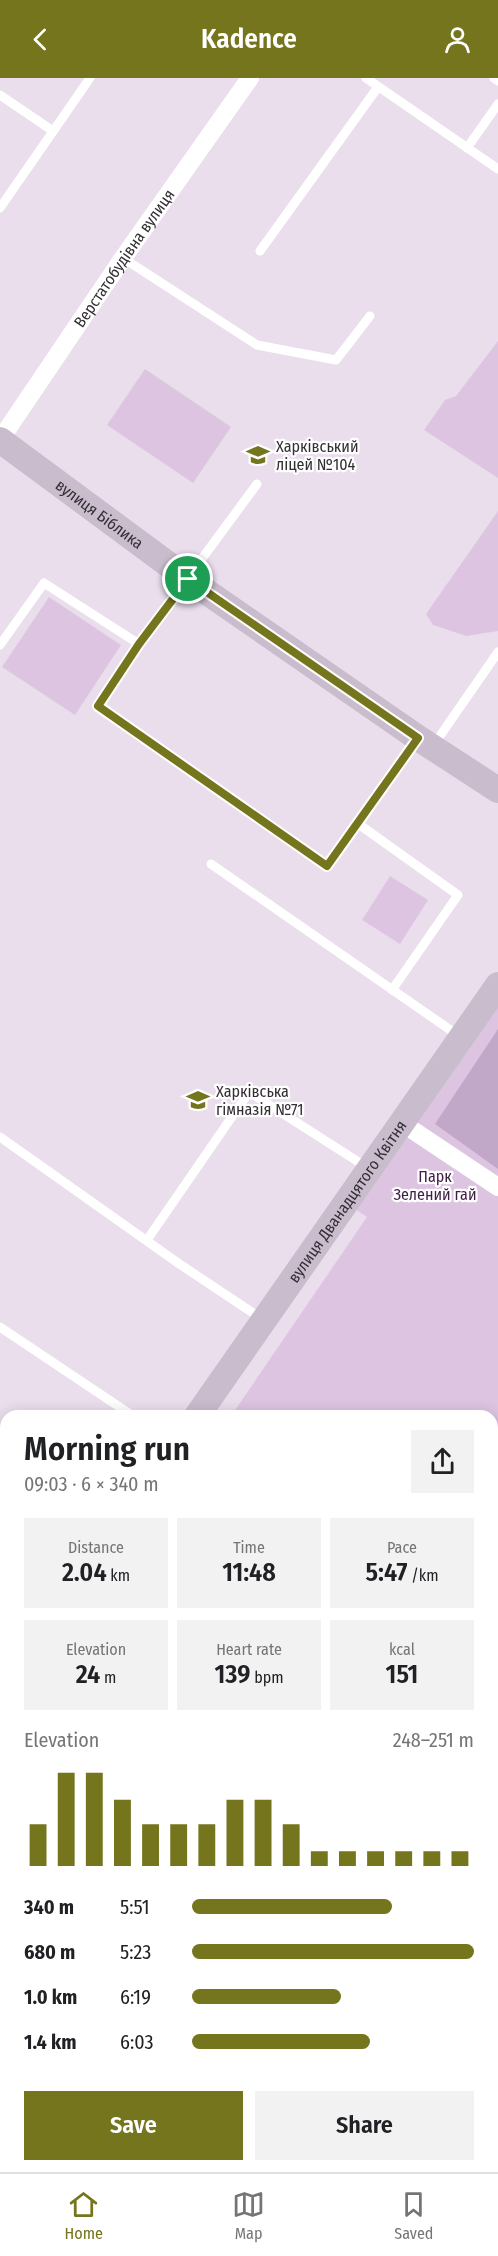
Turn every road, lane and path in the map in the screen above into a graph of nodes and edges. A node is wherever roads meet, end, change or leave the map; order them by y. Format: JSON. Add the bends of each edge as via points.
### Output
{"nodes":[{"id":1,"x":90,"y":78,"type":"edge"},
{"id":2,"x":366,"y":78,"type":"edge"},
{"id":3,"x":494,"y":78,"type":"edge"},
{"id":4,"x":246,"y":79,"type":"edge"},
{"id":5,"x":498,"y":81,"type":"edge"},
{"id":6,"x":378,"y":87,"type":"junction"},
{"id":7,"x":0,"y":94,"type":"edge"},
{"id":8,"x":498,"y":104,"type":"edge"},
{"id":9,"x":53,"y":131,"type":"junction"},
{"id":10,"x":467,"y":148,"type":"junction"},
{"id":11,"x":498,"y":169,"type":"edge"},
{"id":12,"x":0,"y":208,"type":"edge"},
{"id":13,"x":260,"y":251,"type":"dead end"},
{"id":14,"x":123,"y":258,"type":"junction"},
{"id":15,"x":370,"y":316,"type":"dead end"},
{"id":16,"x":0,"y":440,"type":"edge"},
{"id":17,"x":257,"y":484,"type":"dead end"},
{"id":18,"x":188,"y":579,"type":"junction"},
{"id":19,"x":139,"y":644,"type":"junction"},
{"id":20,"x":0,"y":645,"type":"edge"},
{"id":21,"x":498,"y":652,"type":"edge"},
{"id":22,"x":425,"y":743,"type":"junction"},
{"id":23,"x":498,"y":790,"type":"edge"},
{"id":24,"x":357,"y":823,"type":"junction"},
{"id":25,"x":211,"y":864,"type":"dead end"},
{"id":26,"x":498,"y":985,"type":"edge"},
{"id":27,"x":392,"y":990,"type":"junction"},
{"id":28,"x":461,"y":1038,"type":"junction"},
{"id":29,"x":402,"y":1123,"type":"junction"},
{"id":30,"x":0,"y":1137,"type":"edge"},
{"id":31,"x":370,"y":1169,"type":"junction"},
{"id":32,"x":498,"y":1187,"type":"edge"},
{"id":33,"x":147,"y":1240,"type":"junction"},
{"id":34,"x":264,"y":1320,"type":"junction"},
{"id":35,"x":0,"y":1326,"type":"edge"},
{"id":36,"x":124,"y":1410,"type":"edge"},
{"id":37,"x":201,"y":1410,"type":"edge"}],
"edges":[{"from":1,"to":9,"type":"lane"},
{"from":2,"to":6,"type":"lane"},
{"from":3,"to":5,"type":"lane"},
{"from":4,"to":14,"type":"street","name":"Верстатобудівна вулиця"},
{"from":6,"to":10,"type":"lane"},
{"from":6,"to":13,"type":"lane"},
{"from":7,"to":9,"type":"lane"},
{"from":8,"to":10,"type":"lane"},
{"from":9,"to":12,"type":"lane"},
{"from":10,"to":11,"type":"lane"},
{"from":14,"to":15,"type":"lane","via":[[257,345],[336,360]]},
{"from":14,"to":16,"type":"street","name":"Верстатобудівна вулиця"},
{"from":16,"to":18,"type":"street","name":"вулиця Біблика"},
{"from":17,"to":18,"type":"lane"},
{"from":18,"to":19,"type":"lane"},
{"from":18,"to":22,"type":"street","name":"вулиця Біблика"},
{"from":19,"to":20,"type":"lane","via":[[44,583]]},
{"from":19,"to":24,"type":"lane","via":[[98,706],[327,866]]},
{"from":21,"to":22,"type":"lane"},
{"from":22,"to":23,"type":"street","name":"вулиця Біблика"},
{"from":22,"to":24,"type":"lane"},
{"from":24,"to":27,"type":"lane","via":[[458,895]]},
{"from":25,"to":27,"type":"lane"},
{"from":26,"to":28,"type":"street","name":"вулиця Дванадцятого Квітня"},
{"from":27,"to":28,"type":"lane"},
{"from":28,"to":29,"type":"street","name":"вулиця Дванадцятого Квітня"},
{"from":29,"to":31,"type":"street","name":"вулиця Дванадцятого Квітня"},
{"from":29,"to":32,"type":"street"},
{"from":30,"to":33,"type":"lane"},
{"from":31,"to":33,"type":"lane","via":[[249,1092]]},
{"from":31,"to":34,"type":"street","name":"вулиця Дванадцятого Квітня"},
{"from":33,"to":34,"type":"lane"},
{"from":34,"to":37,"type":"street","name":"вулиця Дванадцятого Квітня"},
{"from":35,"to":36,"type":"lane"}]}
